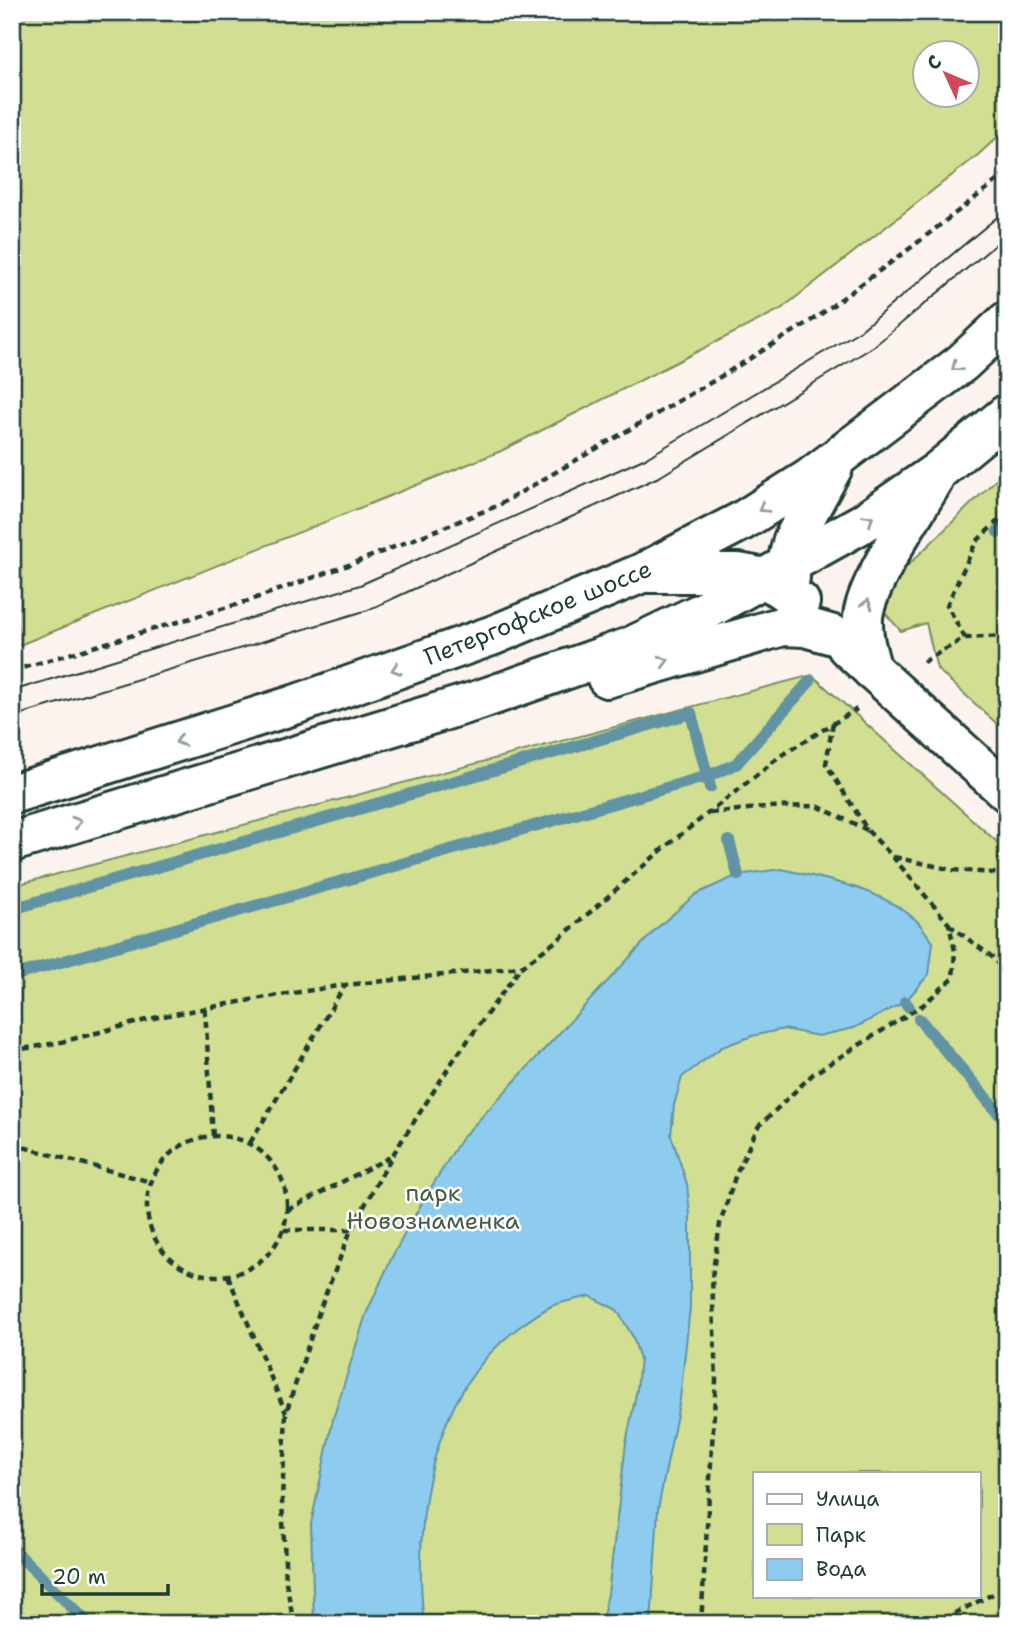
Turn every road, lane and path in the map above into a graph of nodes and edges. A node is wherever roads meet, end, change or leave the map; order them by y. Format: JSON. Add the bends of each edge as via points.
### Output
{"nodes":[{"id":1,"x":1007,"y":173,"type":"edge"},
{"id":2,"x":1007,"y":321,"type":"edge"},
{"id":3,"x":1007,"y":414,"type":"edge"},
{"id":4,"x":840,"y":456,"type":"junction"},
{"id":5,"x":938,"y":471,"type":"junction"},
{"id":6,"x":1007,"y":512,"type":"edge"},
{"id":7,"x":777,"y":572,"type":"junction"},
{"id":8,"x":642,"y":573,"type":"junction"},
{"id":9,"x":833,"y":635,"type":"junction"},
{"id":10,"x":1007,"y":636,"type":"edge"},
{"id":11,"x":965,"y":638,"type":"junction"},
{"id":12,"x":936,"y":655,"type":"dead end"},
{"id":13,"x":872,"y":670,"type":"junction"},
{"id":14,"x":12,"y":671,"type":"edge"},
{"id":15,"x":479,"y":700,"type":"junction"},
{"id":16,"x":859,"y":708,"type":"dead end"},
{"id":17,"x":833,"y":722,"type":"junction"},
{"id":18,"x":1007,"y":792,"type":"edge"},
{"id":19,"x":12,"y":794,"type":"edge"},
{"id":20,"x":709,"y":813,"type":"junction"},
{"id":21,"x":868,"y":831,"type":"junction"},
{"id":22,"x":12,"y":842,"type":"edge"},
{"id":23,"x":893,"y":857,"type":"junction"},
{"id":24,"x":1007,"y":874,"type":"edge"},
{"id":25,"x":948,"y":925,"type":"junction"},
{"id":26,"x":521,"y":967,"type":"junction"},
{"id":27,"x":1007,"y":974,"type":"edge"},
{"id":28,"x":345,"y":985,"type":"junction"},
{"id":29,"x":205,"y":1009,"type":"junction"},
{"id":30,"x":12,"y":1051,"type":"edge"},
{"id":31,"x":214,"y":1137,"type":"junction"},
{"id":32,"x":250,"y":1143,"type":"junction"},
{"id":33,"x":12,"y":1144,"type":"edge"},
{"id":34,"x":391,"y":1156,"type":"junction"},
{"id":35,"x":151,"y":1182,"type":"junction"},
{"id":36,"x":288,"y":1210,"type":"junction"},
{"id":37,"x":284,"y":1230,"type":"junction"},
{"id":38,"x":351,"y":1230,"type":"junction"},
{"id":39,"x":228,"y":1276,"type":"junction"},
{"id":40,"x":286,"y":1413,"type":"junction"},
{"id":41,"x":1007,"y":1587,"type":"edge"},
{"id":42,"x":12,"y":1608,"type":"edge"},
{"id":43,"x":940,"y":1621,"type":"junction"},
{"id":44,"x":28,"y":1624,"type":"edge"},
{"id":45,"x":294,"y":1624,"type":"edge"},
{"id":46,"x":701,"y":1624,"type":"edge"},
{"id":47,"x":933,"y":1624,"type":"edge"},
{"id":48,"x":946,"y":1624,"type":"edge"}],
"edges":[{"from":1,"to":14,"type":"path","via":[[817,317],[497,506],[245,602]]},
{"from":2,"to":4,"type":"main road","name":"Петергофское шоссе","one_way":true,"via":[[962,362]]},
{"from":3,"to":5,"type":"main road"},
{"from":4,"to":7,"type":"main road"},
{"from":4,"to":8,"type":"main road","name":"Петергофское шоссе","one_way":true,"via":[[742,521]]},
{"from":7,"to":5,"type":"main road","one_way":true,"via":[[863,523]]},
{"from":13,"to":5,"type":"main road","one_way":true,"via":[[863,614],[872,586]]},
{"from":6,"to":11,"type":"path","via":[[975,542],[947,605]]},
{"from":7,"to":8,"type":"main road"},
{"from":7,"to":9,"type":"main road","via":[[790,578],[800,601]]},
{"from":7,"to":15,"type":"main road","via":[[629,647]]},
{"from":8,"to":19,"type":"main road","name":"Петергофское шоссе","one_way":true,"via":[[494,635],[294,705]]},
{"from":9,"to":13,"type":"main road"},
{"from":15,"to":9,"type":"main road","one_way":true,"via":[[540,697],[783,626]]},
{"from":10,"to":11,"type":"path"},
{"from":11,"to":12,"type":"path"},
{"from":13,"to":18,"type":"main road"},
{"from":22,"to":15,"type":"main road","one_way":true},
{"from":16,"to":17,"type":"path"},
{"from":17,"to":20,"type":"path","via":[[782,755]]},
{"from":17,"to":21,"type":"path","via":[[826,765]]},
{"from":20,"to":21,"type":"path","via":[[817,806]]},
{"from":20,"to":26,"type":"path"},
{"from":21,"to":23,"type":"path"},
{"from":23,"to":24,"type":"path","via":[[953,870]]},
{"from":23,"to":25,"type":"path"},
{"from":25,"to":27,"type":"path","via":[[991,956]]},
{"from":25,"to":46,"type":"path","via":[[955,951],[953,978],[923,1005],[813,1074],[758,1127],[736,1174],[720,1224],[712,1277],[716,1381]]},
{"from":26,"to":28,"type":"path"},
{"from":26,"to":34,"type":"path"},
{"from":28,"to":29,"type":"path"},
{"from":28,"to":32,"type":"path"},
{"from":29,"to":30,"type":"path"},
{"from":29,"to":31,"type":"path"},
{"from":31,"to":32,"type":"path"},
{"from":31,"to":35,"type":"path","via":[[180,1146],[163,1161]]},
{"from":32,"to":36,"type":"path","via":[[278,1171]]},
{"from":33,"to":35,"type":"path"},
{"from":34,"to":36,"type":"path"},
{"from":34,"to":38,"type":"path"},
{"from":35,"to":39,"type":"path","via":[[146,1206],[150,1230],[163,1252],[181,1267],[203,1276]]},
{"from":36,"to":37,"type":"path"},
{"from":37,"to":38,"type":"path"},
{"from":37,"to":39,"type":"path","via":[[262,1261]]},
{"from":38,"to":40,"type":"path"},
{"from":39,"to":40,"type":"path"},
{"from":40,"to":45,"type":"path","via":[[282,1501],[286,1582]]},
{"from":41,"to":43,"type":"path"},
{"from":42,"to":44,"type":"path"},
{"from":43,"to":47,"type":"path"},
{"from":43,"to":48,"type":"path"}]}
